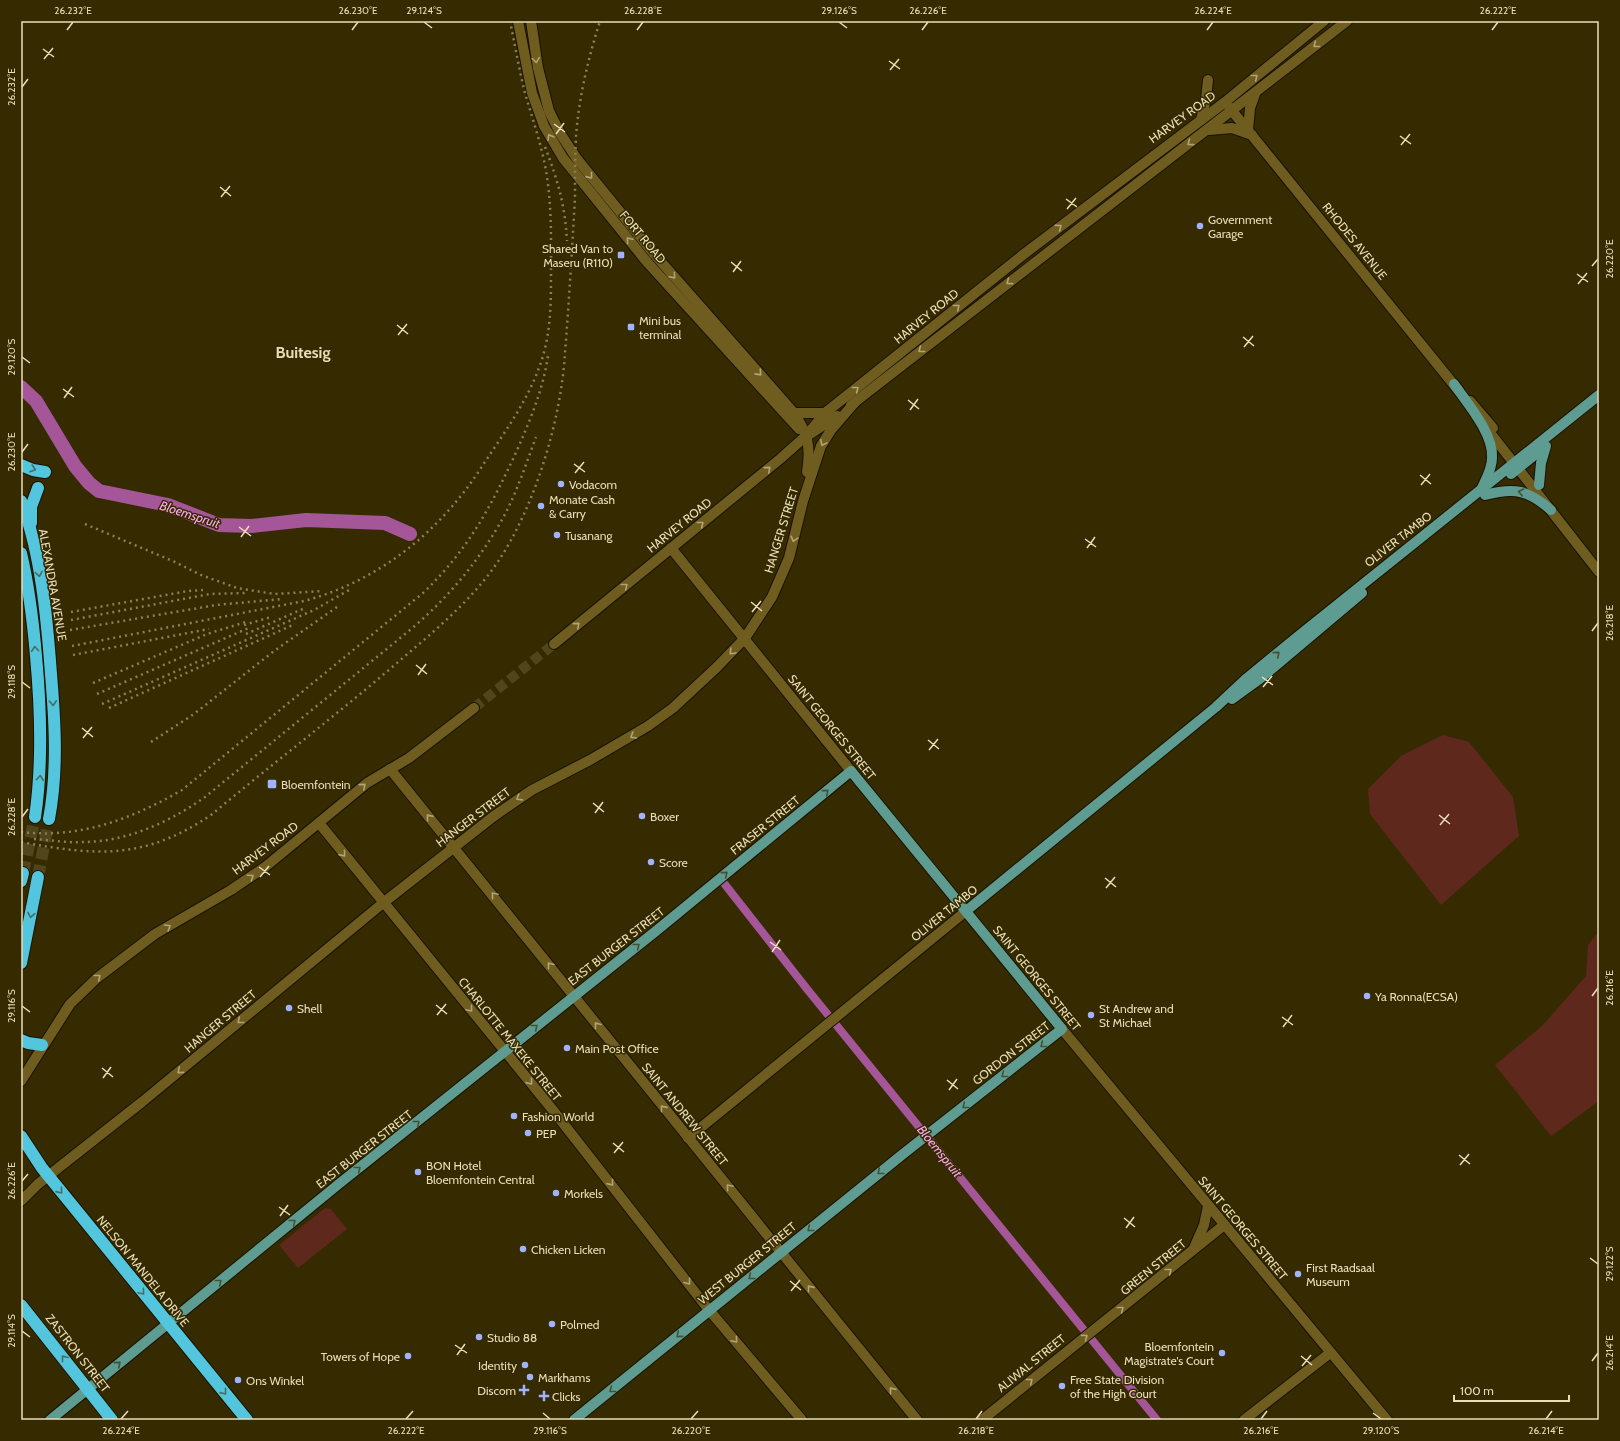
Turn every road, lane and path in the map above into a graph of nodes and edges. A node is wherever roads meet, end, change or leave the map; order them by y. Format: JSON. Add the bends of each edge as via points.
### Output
{"nodes":[{"id":1,"x":518,"y":21,"type":"edge"},
{"id":2,"x":531,"y":21,"type":"edge"},
{"id":3,"x":1324,"y":21,"type":"edge"},
{"id":4,"x":1347,"y":21,"type":"edge"},
{"id":5,"x":1208,"y":80,"type":"dead end"},
{"id":6,"x":1255,"y":94,"type":"junction"},
{"id":7,"x":1225,"y":102,"type":"junction"},
{"id":8,"x":1232,"y":111,"type":"junction"},
{"id":9,"x":1201,"y":120,"type":"junction"},
{"id":10,"x":1208,"y":130,"type":"junction"},
{"id":11,"x":1250,"y":133,"type":"junction"},
{"id":12,"x":1024,"y":254,"type":"junction"},
{"id":13,"x":1032,"y":264,"type":"junction"},
{"id":14,"x":1454,"y":384,"type":"junction"},
{"id":15,"x":1599,"y":395,"type":"edge"},
{"id":16,"x":856,"y":401,"type":"junction"},
{"id":17,"x":1599,"y":402,"type":"edge"},
{"id":18,"x":794,"y":413,"type":"junction"},
{"id":19,"x":825,"y":413,"type":"junction"},
{"id":20,"x":796,"y":426,"type":"junction"},
{"id":21,"x":807,"y":435,"type":"junction"},
{"id":22,"x":1546,"y":446,"type":"junction"},
{"id":23,"x":780,"y":459,"type":"junction"},
{"id":24,"x":1519,"y":463,"type":"junction"},
{"id":25,"x":21,"y":465,"type":"edge"},
{"id":26,"x":45,"y":472,"type":"dead end"},
{"id":27,"x":1539,"y":485,"type":"junction"},
{"id":28,"x":38,"y":488,"type":"dead end"},
{"id":29,"x":1483,"y":492,"type":"junction"},
{"id":30,"x":21,"y":501,"type":"edge"},
{"id":31,"x":803,"y":501,"type":"junction"},
{"id":32,"x":1551,"y":510,"type":"junction"},
{"id":33,"x":31,"y":536,"type":"junction"},
{"id":34,"x":671,"y":548,"type":"junction"},
{"id":35,"x":21,"y":553,"type":"edge"},
{"id":36,"x":1599,"y":561,"type":"edge"},
{"id":37,"x":1599,"y":572,"type":"edge"},
{"id":38,"x":745,"y":638,"type":"junction"},
{"id":39,"x":554,"y":644,"type":"tunnel mouth"},
{"id":40,"x":474,"y":708,"type":"tunnel mouth"},
{"id":41,"x":390,"y":769,"type":"junction"},
{"id":42,"x":851,"y":771,"type":"junction"},
{"id":43,"x":35,"y":817,"type":"tunnel mouth"},
{"id":44,"x":49,"y":819,"type":"tunnel mouth"},
{"id":45,"x":319,"y":823,"type":"junction"},
{"id":46,"x":454,"y":848,"type":"junction"},
{"id":47,"x":38,"y":877,"type":"tunnel mouth"},
{"id":48,"x":695,"y":899,"type":"joint"},
{"id":49,"x":383,"y":903,"type":"junction"},
{"id":50,"x":966,"y":911,"type":"junction"},
{"id":51,"x":21,"y":963,"type":"edge"},
{"id":52,"x":574,"y":996,"type":"junction"},
{"id":53,"x":1062,"y":1029,"type":"junction"},
{"id":54,"x":21,"y":1040,"type":"edge"},
{"id":55,"x":42,"y":1045,"type":"junction"},
{"id":56,"x":505,"y":1051,"type":"junction"},
{"id":57,"x":22,"y":1079,"type":"edge"},
{"id":58,"x":938,"y":1127,"type":"joint"},
{"id":59,"x":21,"y":1136,"type":"edge"},
{"id":60,"x":688,"y":1138,"type":"junction"},
{"id":61,"x":48,"y":1176,"type":"junction"},
{"id":62,"x":21,"y":1201,"type":"edge"},
{"id":63,"x":1208,"y":1206,"type":"junction"},
{"id":64,"x":1224,"y":1225,"type":"junction"},
{"id":65,"x":1192,"y":1252,"type":"junction"},
{"id":66,"x":782,"y":1253,"type":"junction"},
{"id":67,"x":21,"y":1304,"type":"edge"},
{"id":68,"x":709,"y":1310,"type":"junction"},
{"id":69,"x":168,"y":1323,"type":"junction"},
{"id":70,"x":1098,"y":1328,"type":"joint"},
{"id":71,"x":1330,"y":1353,"type":"junction"},
{"id":72,"x":88,"y":1389,"type":"junction"},
{"id":73,"x":50,"y":1420,"type":"edge"},
{"id":74,"x":112,"y":1420,"type":"edge"},
{"id":75,"x":247,"y":1420,"type":"edge"},
{"id":76,"x":574,"y":1420,"type":"edge"},
{"id":77,"x":802,"y":1420,"type":"edge"},
{"id":78,"x":916,"y":1420,"type":"edge"},
{"id":79,"x":982,"y":1420,"type":"edge"},
{"id":80,"x":1244,"y":1420,"type":"edge"},
{"id":81,"x":1387,"y":1420,"type":"edge"}],
"edges":[{"from":20,"to":1,"type":"main road","name":"FORT ROAD","one_way":true,"via":[[646,262],[563,158],[544,126],[532,93]]},
{"from":2,"to":18,"type":"main road","name":"FORT ROAD","one_way":true,"via":[[538,68],[549,111],[577,159],[655,255]]},
{"from":7,"to":3,"type":"main road","name":"HARVEY ROAD","one_way":true},
{"from":4,"to":6,"type":"main road","name":"HARVEY ROAD","one_way":true},
{"from":5,"to":9,"type":"main road"},
{"from":6,"to":8,"type":"main road","name":"HARVEY ROAD"},
{"from":6,"to":11,"type":"main road","via":[[1250,108]]},
{"from":7,"to":8,"type":"main road","name":"RHODES AVENUE"},
{"from":7,"to":9,"type":"main road","name":"HARVEY ROAD"},
{"from":8,"to":10,"type":"main road","name":"HARVEY ROAD"},
{"from":8,"to":11,"type":"main road","name":"RHODES AVENUE"},
{"from":12,"to":9,"type":"main road","name":"HARVEY ROAD","one_way":true},
{"from":10,"to":11,"type":"main road","via":[[1232,128]]},
{"from":10,"to":13,"type":"main road","name":"HARVEY ROAD","one_way":true},
{"from":11,"to":14,"type":"main road","name":"RHODES AVENUE"},
{"from":12,"to":13,"type":"main road"},
{"from":19,"to":12,"type":"main road","name":"HARVEY ROAD","one_way":true},
{"from":13,"to":16,"type":"main road","name":"HARVEY ROAD","one_way":true},
{"from":14,"to":24,"type":"main road","name":"RHODES AVENUE"},
{"from":14,"to":29,"type":"main road","via":[[1491,446],[1492,466]]},
{"from":15,"to":24,"type":"main road","name":"OLIVER TAMBO"},
{"from":16,"to":21,"type":"main road","via":[[830,422]]},
{"from":16,"to":31,"type":"main road","name":"HANGER STREET","one_way":true,"via":[[838,420],[821,446]]},
{"from":17,"to":22,"type":"main road","name":"OLIVER TAMBO"},
{"from":18,"to":19,"type":"main road"},
{"from":18,"to":21,"type":"main road","name":"FORT ROAD"},
{"from":19,"to":21,"type":"main road","name":"HARVEY ROAD"},
{"from":20,"to":21,"type":"main road","name":"FORT ROAD"},
{"from":20,"to":23,"type":"main road","via":[[792,440]]},
{"from":21,"to":23,"type":"main road","name":"HARVEY ROAD"},
{"from":21,"to":31,"type":"main road","name":"FORT ROAD","via":[[809,455]]},
{"from":22,"to":24,"type":"main road","name":"OLIVER TAMBO"},
{"from":22,"to":27,"type":"main road"},
{"from":34,"to":23,"type":"main road","name":"HARVEY ROAD","one_way":true},
{"from":24,"to":27,"type":"main road"},
{"from":24,"to":29,"type":"main road","name":"OLIVER TAMBO"},
{"from":24,"to":32,"type":"main road"},
{"from":25,"to":26,"type":"highway","one_way":true},
{"from":27,"to":36,"type":"main road"},
{"from":28,"to":33,"type":"highway","via":[[32,507]]},
{"from":32,"to":29,"type":"main road","one_way":true,"via":[[1529,493],[1514,490]]},
{"from":29,"to":50,"type":"main road","name":"OLIVER TAMBO","via":[[1394,562],[1261,678],[1216,708]]},
{"from":30,"to":33,"type":"highway","name":"ALEXANDRA AVENUE"},
{"from":31,"to":38,"type":"main road","name":"HANGER STREET","one_way":true,"via":[[789,558],[772,597]]},
{"from":32,"to":37,"type":"main road"},
{"from":33,"to":44,"type":"highway","name":"ALEXANDRA AVENUE","one_way":true,"via":[[49,631],[55,768],[54,794]]},
{"from":34,"to":38,"type":"main road","name":"SAINT GEORGES STREET"},
{"from":39,"to":34,"type":"main road","name":"HARVEY ROAD","one_way":true},
{"from":43,"to":35,"type":"highway","name":"ALEXANDRA AVENUE","one_way":true,"via":[[41,767],[38,686],[33,620]]},
{"from":38,"to":42,"type":"main road","name":"SAINT GEORGES STREET"},
{"from":38,"to":46,"type":"main road","name":"HANGER STREET","one_way":true,"via":[[678,703],[648,726],[525,794]]},
{"from":40,"to":41,"type":"main road","name":"HARVEY ROAD"},
{"from":45,"to":41,"type":"main road","name":"HARVEY ROAD","one_way":true,"via":[[367,783]]},
{"from":46,"to":41,"type":"main road","name":"SAINT ANDREW STREET","one_way":true},
{"from":48,"to":42,"type":"main road","name":"FRASER STREET","one_way":true},
{"from":42,"to":50,"type":"main road","name":"SAINT GEORGES STREET"},
{"from":45,"to":49,"type":"main road","name":"CHARLOTTE MAXEKE STREET","one_way":true},
{"from":55,"to":45,"type":"main road","name":"HARVEY ROAD","one_way":true,"via":[[70,1004],[97,978],[136,948],[246,880]]},
{"from":46,"to":49,"type":"main road","name":"HANGER STREET"},
{"from":52,"to":46,"type":"main road","name":"SAINT ANDREW STREET","one_way":true},
{"from":47,"to":51,"type":"highway","one_way":true},
{"from":52,"to":48,"type":"main road","name":"EAST BURGER STREET","one_way":true},
{"from":49,"to":56,"type":"main road","name":"CHARLOTTE MAXEKE STREET","one_way":true},
{"from":49,"to":61,"type":"main road","name":"HANGER STREET","one_way":true,"via":[[142,1102]]},
{"from":50,"to":53,"type":"main road","name":"SAINT GEORGES STREET"},
{"from":50,"to":60,"type":"main road","name":"OLIVER TAMBO"},
{"from":56,"to":52,"type":"main road","name":"EAST BURGER STREET","one_way":true},
{"from":60,"to":52,"type":"main road","name":"SAINT ANDREW STREET","one_way":true},
{"from":53,"to":58,"type":"main road","name":"GORDON STREET","one_way":true},
{"from":53,"to":63,"type":"main road","name":"SAINT GEORGES STREET"},
{"from":54,"to":55,"type":"highway","via":[[28,1044]]},
{"from":55,"to":57,"type":"main road","name":"HARVEY ROAD"},
{"from":56,"to":68,"type":"main road","name":"CHARLOTTE MAXEKE STREET","one_way":true},
{"from":69,"to":56,"type":"main road","name":"EAST BURGER STREET","one_way":true},
{"from":58,"to":66,"type":"main road","name":"WEST BURGER STREET","one_way":true},
{"from":59,"to":61,"type":"highway","name":"NELSON MANDELA DRIVE"},
{"from":66,"to":60,"type":"main road","name":"SAINT ANDREW STREET","one_way":true},
{"from":61,"to":62,"type":"main road","name":"HANGER STREET"},
{"from":61,"to":69,"type":"highway","name":"NELSON MANDELA DRIVE","one_way":true},
{"from":63,"to":64,"type":"main road","name":"SAINT GEORGES STREET"},
{"from":63,"to":65,"type":"main road","via":[[1204,1225]]},
{"from":64,"to":65,"type":"main road","name":"GREEN STREET"},
{"from":64,"to":71,"type":"main road","name":"SAINT GEORGES STREET"},
{"from":70,"to":65,"type":"main road","name":"GREEN STREET","one_way":true},
{"from":66,"to":68,"type":"main road","name":"WEST BURGER STREET","one_way":true},
{"from":78,"to":66,"type":"main road","name":"SAINT ANDREW STREET","one_way":true},
{"from":72,"to":67,"type":"highway","name":"ZASTRON STREET","one_way":true},
{"from":68,"to":76,"type":"main road","name":"WEST BURGER STREET","one_way":true},
{"from":68,"to":77,"type":"main road","name":"CHARLOTTE MAXEKE STREET","one_way":true},
{"from":72,"to":69,"type":"main road","name":"EAST BURGER STREET","one_way":true},
{"from":69,"to":75,"type":"highway","name":"NELSON MANDELA DRIVE","one_way":true},
{"from":79,"to":70,"type":"main road","name":"ALIWAL STREET","one_way":true},
{"from":71,"to":80,"type":"main road"},
{"from":71,"to":81,"type":"main road","name":"SAINT GEORGES STREET"},
{"from":72,"to":73,"type":"main road","name":"EAST BURGER STREET"},
{"from":72,"to":74,"type":"highway","name":"ZASTRON STREET"}]}
